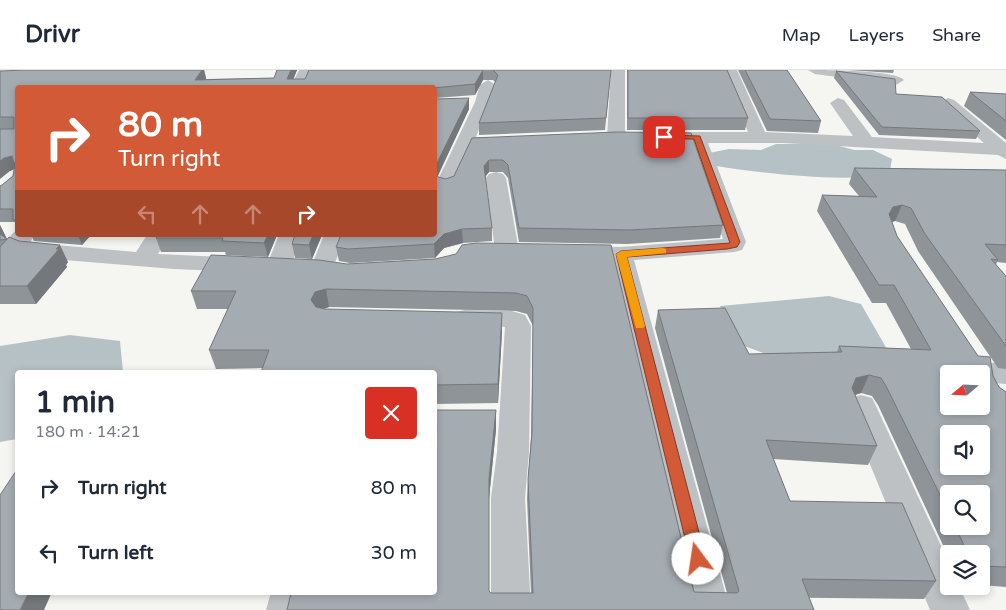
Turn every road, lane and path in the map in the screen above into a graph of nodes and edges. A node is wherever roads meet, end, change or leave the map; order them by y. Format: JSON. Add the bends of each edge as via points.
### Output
{"nodes":[{"id":1,"x":306,"y":70,"type":"edge"},
{"id":2,"x":618,"y":70,"type":"edge"},
{"id":3,"x":730,"y":70,"type":"edge"},
{"id":4,"x":815,"y":70,"type":"edge"},
{"id":5,"x":896,"y":80,"type":"edge"},
{"id":6,"x":299,"y":85,"type":"edge"},
{"id":7,"x":464,"y":102,"type":"edge"},
{"id":8,"x":838,"y":102,"type":"dead end"},
{"id":9,"x":948,"y":103,"type":"edge"},
{"id":10,"x":616,"y":137,"type":"edge"},
{"id":11,"x":661,"y":137,"type":"edge"},
{"id":12,"x":697,"y":137,"type":"junction"},
{"id":13,"x":759,"y":138,"type":"junction"},
{"id":14,"x":528,"y":140,"type":"edge"},
{"id":15,"x":464,"y":143,"type":"junction"},
{"id":16,"x":867,"y":143,"type":"junction"},
{"id":17,"x":1004,"y":152,"type":"edge"},
{"id":18,"x":496,"y":178,"type":"dead end"},
{"id":19,"x":446,"y":184,"type":"edge"},
{"id":20,"x":0,"y":230,"type":"edge"},
{"id":21,"x":15,"y":231,"type":"edge"},
{"id":22,"x":21,"y":237,"type":"edge"},
{"id":23,"x":157,"y":237,"type":"edge"},
{"id":24,"x":289,"y":237,"type":"edge"},
{"id":25,"x":335,"y":237,"type":"edge"},
{"id":26,"x":507,"y":251,"type":"edge"},
{"id":27,"x":552,"y":252,"type":"edge"},
{"id":28,"x":621,"y":254,"type":"junction"},
{"id":29,"x":143,"y":259,"type":"junction"},
{"id":30,"x":278,"y":266,"type":"junction"},
{"id":31,"x":439,"y":318,"type":"edge"},
{"id":32,"x":967,"y":348,"type":"edge"},
{"id":33,"x":996,"y":381,"type":"edge"},
{"id":34,"x":861,"y":406,"type":"edge"},
{"id":35,"x":290,"y":595,"type":"edge"},
{"id":36,"x":286,"y":610,"type":"edge"},
{"id":37,"x":510,"y":610,"type":"edge"},
{"id":38,"x":710,"y":610,"type":"edge"},
{"id":39,"x":950,"y":610,"type":"edge"}],
"edges":[{"from":1,"to":6,"type":"street"},
{"from":2,"to":10,"type":"street"},
{"from":3,"to":13,"type":"street"},
{"from":4,"to":5,"type":"street"},
{"from":7,"to":15,"type":"street","via":[[486,94]]},
{"from":8,"to":16,"type":"street"},
{"from":9,"to":17,"type":"street"},
{"from":11,"to":12,"type":"street"},
{"from":12,"to":13,"type":"street"},
{"from":12,"to":28,"type":"street","via":[[734,245]]},
{"from":13,"to":16,"type":"street"},
{"from":14,"to":15,"type":"street"},
{"from":15,"to":19,"type":"street"},
{"from":16,"to":17,"type":"street"},
{"from":18,"to":26,"type":"street"},
{"from":20,"to":21,"type":"street"},
{"from":22,"to":29,"type":"street","via":[[19,245],[28,250]]},
{"from":23,"to":29,"type":"street"},
{"from":24,"to":30,"type":"street"},
{"from":25,"to":30,"type":"street","via":[[331,269]]},
{"from":27,"to":28,"type":"street"},
{"from":28,"to":38,"type":"street"},
{"from":29,"to":30,"type":"street"},
{"from":31,"to":37,"type":"street","via":[[516,321],[518,326],[498,416],[513,452],[508,498]]},
{"from":32,"to":33,"type":"street"},
{"from":34,"to":39,"type":"street"},
{"from":35,"to":36,"type":"street"}]}
